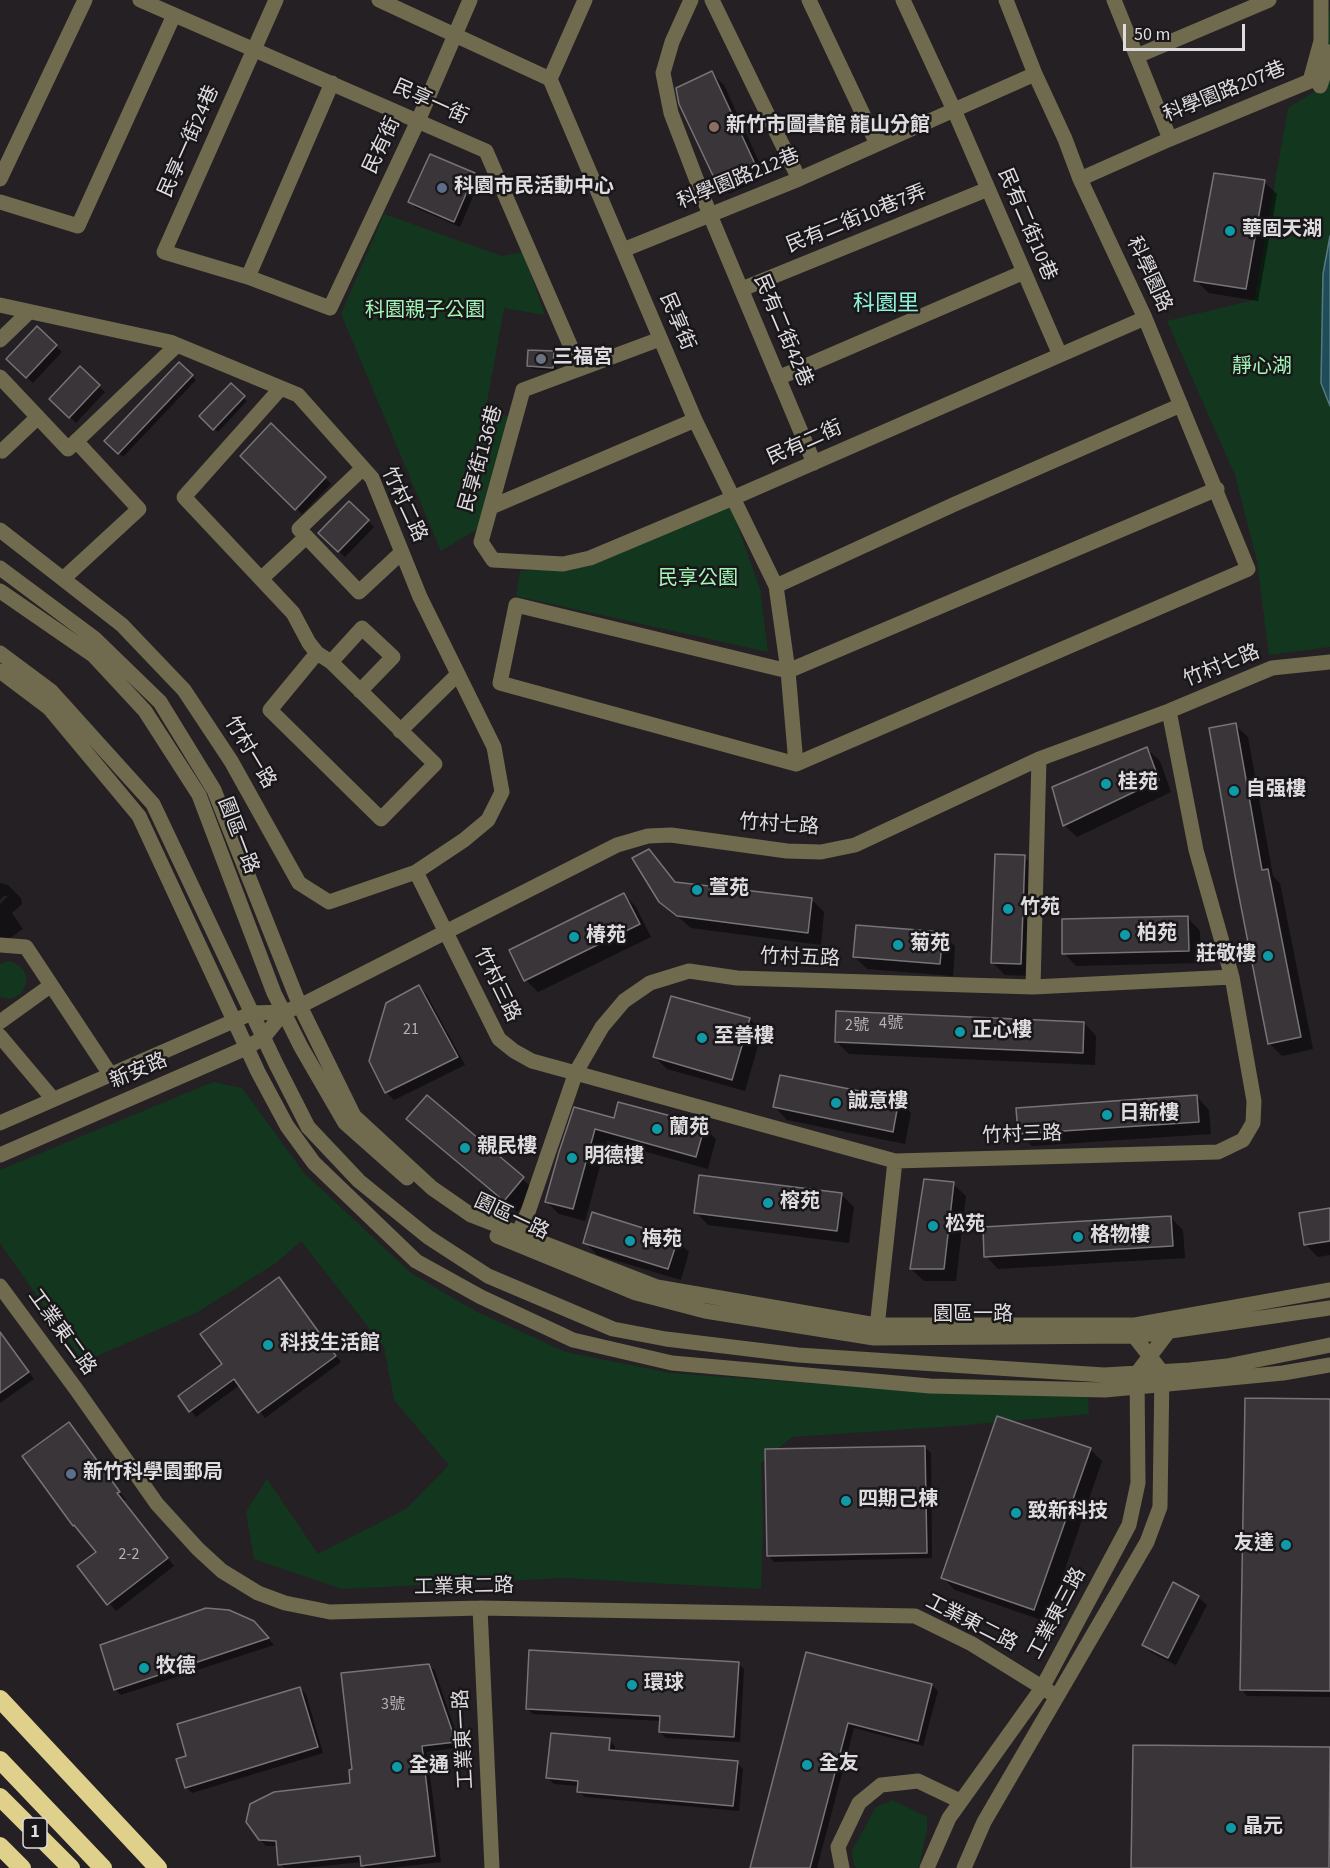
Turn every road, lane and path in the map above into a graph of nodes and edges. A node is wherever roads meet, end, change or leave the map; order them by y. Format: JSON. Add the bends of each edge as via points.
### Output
{"nodes":[{"id":1,"x":85,"y":0,"type":"edge"},
{"id":2,"x":140,"y":0,"type":"edge"},
{"id":3,"x":276,"y":0,"type":"edge"},
{"id":4,"x":379,"y":0,"type":"edge"},
{"id":5,"x":470,"y":0,"type":"edge"},
{"id":6,"x":585,"y":0,"type":"edge"},
{"id":7,"x":691,"y":0,"type":"edge"},
{"id":8,"x":712,"y":0,"type":"edge"},
{"id":9,"x":809,"y":0,"type":"edge"},
{"id":10,"x":903,"y":0,"type":"edge"},
{"id":11,"x":1006,"y":0,"type":"edge"},
{"id":12,"x":1114,"y":0,"type":"edge"},
{"id":13,"x":1269,"y":0,"type":"edge"},
{"id":14,"x":1321,"y":0,"type":"edge"},
{"id":15,"x":1328,"y":0,"type":"edge"},
{"id":16,"x":174,"y":15,"type":"junction"},
{"id":17,"x":456,"y":35,"type":"junction"},
{"id":18,"x":254,"y":49,"type":"junction"},
{"id":19,"x":1137,"y":56,"type":"junction"},
{"id":20,"x":1035,"y":74,"type":"junction"},
{"id":21,"x":550,"y":79,"type":"junction"},
{"id":22,"x":332,"y":83,"type":"junction"},
{"id":23,"x":1320,"y":86,"type":"dead end"},
{"id":24,"x":954,"y":110,"type":"junction"},
{"id":25,"x":418,"y":121,"type":"junction"},
{"id":26,"x":1170,"y":139,"type":"junction"},
{"id":27,"x":877,"y":144,"type":"junction"},
{"id":28,"x":0,"y":179,"type":"edge"},
{"id":29,"x":799,"y":179,"type":"junction"},
{"id":30,"x":1080,"y":179,"type":"junction"},
{"id":31,"x":988,"y":189,"type":"junction"},
{"id":32,"x":0,"y":202,"type":"edge"},
{"id":33,"x":710,"y":215,"type":"junction"},
{"id":34,"x":622,"y":250,"type":"junction"},
{"id":35,"x":1024,"y":272,"type":"junction"},
{"id":36,"x":248,"y":277,"type":"junction"},
{"id":37,"x":742,"y":289,"type":"junction"},
{"id":38,"x":0,"y":304,"type":"edge"},
{"id":39,"x":29,"y":312,"type":"junction"},
{"id":40,"x":1145,"y":318,"type":"junction"},
{"id":41,"x":660,"y":339,"type":"junction"},
{"id":42,"x":0,"y":340,"type":"edge"},
{"id":43,"x":177,"y":345,"type":"junction"},
{"id":44,"x":1060,"y":356,"type":"junction"},
{"id":45,"x":580,"y":368,"type":"junction"},
{"id":46,"x":0,"y":377,"type":"edge"},
{"id":47,"x":778,"y":378,"type":"junction"},
{"id":48,"x":281,"y":388,"type":"junction"},
{"id":49,"x":5,"y":393,"type":"edge"},
{"id":50,"x":1181,"y":405,"type":"junction"},
{"id":51,"x":38,"y":417,"type":"junction"},
{"id":52,"x":694,"y":420,"type":"junction"},
{"id":53,"x":76,"y":441,"type":"junction"},
{"id":54,"x":1,"y":452,"type":"edge"},
{"id":55,"x":814,"y":463,"type":"junction"},
{"id":56,"x":363,"y":468,"type":"junction"},
{"id":57,"x":1217,"y":489,"type":"junction"},
{"id":58,"x":733,"y":498,"type":"junction"},
{"id":59,"x":491,"y":507,"type":"junction"},
{"id":60,"x":0,"y":530,"type":"edge"},
{"id":61,"x":306,"y":537,"type":"junction"},
{"id":62,"x":481,"y":542,"type":"joint"},
{"id":63,"x":402,"y":552,"type":"junction"},
{"id":64,"x":0,"y":568,"type":"edge"},
{"id":65,"x":63,"y":579,"type":"junction"},
{"id":66,"x":261,"y":579,"type":"junction"},
{"id":67,"x":776,"y":585,"type":"junction"},
{"id":68,"x":0,"y":591,"type":"edge"},
{"id":69,"x":0,"y":653,"type":"edge"},
{"id":70,"x":317,"y":653,"type":"junction"},
{"id":71,"x":331,"y":662,"type":"junction"},
{"id":72,"x":1330,"y":662,"type":"edge"},
{"id":73,"x":0,"y":671,"type":"edge"},
{"id":74,"x":788,"y":671,"type":"junction"},
{"id":75,"x":458,"y":674,"type":"junction"},
{"id":76,"x":360,"y":691,"type":"junction"},
{"id":77,"x":1169,"y":711,"type":"junction"},
{"id":78,"x":400,"y":731,"type":"junction"},
{"id":79,"x":1039,"y":759,"type":"junction"},
{"id":80,"x":796,"y":764,"type":"junction"},
{"id":81,"x":416,"y":872,"type":"junction"},
{"id":82,"x":446,"y":932,"type":"junction"},
{"id":83,"x":0,"y":945,"type":"edge"},
{"id":84,"x":1232,"y":977,"type":"junction"},
{"id":85,"x":50,"y":986,"type":"junction"},
{"id":86,"x":1033,"y":987,"type":"junction"},
{"id":87,"x":300,"y":1006,"type":"junction"},
{"id":88,"x":284,"y":1012,"type":"junction"},
{"id":89,"x":252,"y":1013,"type":"junction"},
{"id":90,"x":0,"y":1022,"type":"edge"},
{"id":91,"x":234,"y":1022,"type":"junction"},
{"id":92,"x":0,"y":1036,"type":"edge"},
{"id":93,"x":263,"y":1038,"type":"junction"},
{"id":94,"x":246,"y":1048,"type":"junction"},
{"id":95,"x":576,"y":1072,"type":"junction"},
{"id":96,"x":110,"y":1074,"type":"junction"},
{"id":97,"x":53,"y":1099,"type":"junction"},
{"id":98,"x":0,"y":1123,"type":"edge"},
{"id":99,"x":0,"y":1155,"type":"edge"},
{"id":100,"x":895,"y":1161,"type":"junction"},
{"id":101,"x":521,"y":1227,"type":"dead end"},
{"id":102,"x":1330,"y":1290,"type":"edge"},
{"id":103,"x":2,"y":1297,"type":"edge"},
{"id":104,"x":1330,"y":1308,"type":"edge"},
{"id":105,"x":878,"y":1318,"type":"dead end"},
{"id":106,"x":1124,"y":1324,"type":"junction"},
{"id":107,"x":1170,"y":1325,"type":"junction"},
{"id":108,"x":1136,"y":1336,"type":"junction"},
{"id":109,"x":1330,"y":1345,"type":"edge"},
{"id":110,"x":1150,"y":1356,"type":"junction"},
{"id":111,"x":1330,"y":1365,"type":"edge"},
{"id":112,"x":1162,"y":1378,"type":"junction"},
{"id":113,"x":1137,"y":1380,"type":"junction"},
{"id":114,"x":1160,"y":1485,"type":"junction"},
{"id":115,"x":1137,"y":1488,"type":"junction"},
{"id":116,"x":480,"y":1608,"type":"junction"},
{"id":117,"x":1042,"y":1688,"type":"junction"},
{"id":118,"x":1056,"y":1696,"type":"junction"},
{"id":119,"x":0,"y":1699,"type":"edge"},
{"id":120,"x":0,"y":1760,"type":"edge"},
{"id":121,"x":0,"y":1797,"type":"edge"},
{"id":122,"x":960,"y":1801,"type":"junction"},
{"id":123,"x":0,"y":1846,"type":"edge"},
{"id":124,"x":148,"y":1864,"type":"edge"},
{"id":125,"x":22,"y":1868,"type":"edge"},
{"id":126,"x":71,"y":1868,"type":"edge"},
{"id":127,"x":103,"y":1868,"type":"edge"},
{"id":128,"x":492,"y":1868,"type":"edge"},
{"id":129,"x":842,"y":1868,"type":"edge"},
{"id":130,"x":927,"y":1868,"type":"edge"},
{"id":131,"x":964,"y":1868,"type":"edge"}],
"edges":[{"from":1,"to":28,"type":"street"},
{"from":2,"to":16,"type":"street","name":"民享一街"},
{"from":3,"to":18,"type":"street","name":"民享一街24巷"},
{"from":4,"to":17,"type":"street"},
{"from":5,"to":17,"type":"street","name":"民有街"},
{"from":6,"to":21,"type":"street"},
{"from":7,"to":33,"type":"street","name":"民有二街42巷","via":[[663,74],[671,113]]},
{"from":8,"to":29,"type":"street"},
{"from":9,"to":27,"type":"street"},
{"from":10,"to":24,"type":"street","name":"民有二街10巷"},
{"from":11,"to":20,"type":"street","name":"科學園路"},
{"from":12,"to":19,"type":"street"},
{"from":13,"to":19,"type":"street"},
{"from":14,"to":26,"type":"street","name":"科學園路207巷","via":[[1321,41],[1310,81]]},
{"from":15,"to":23,"type":"street","via":[[1325,71]]},
{"from":16,"to":18,"type":"street","name":"民享一街"},
{"from":16,"to":32,"type":"street","via":[[78,226]]},
{"from":17,"to":21,"type":"street"},
{"from":17,"to":25,"type":"street","name":"民有街"},
{"from":18,"to":22,"type":"street","name":"民享一街"},
{"from":18,"to":36,"type":"street","name":"民享一街24巷","via":[[164,252]]},
{"from":19,"to":26,"type":"street"},
{"from":20,"to":24,"type":"street","name":"科學園路212巷"},
{"from":20,"to":30,"type":"street","name":"科學園路"},
{"from":21,"to":34,"type":"street","name":"民享街"},
{"from":22,"to":25,"type":"street","name":"民享一街"},
{"from":22,"to":36,"type":"street"},
{"from":24,"to":27,"type":"street","name":"科學園路212巷"},
{"from":24,"to":31,"type":"street","name":"民有二街10巷"},
{"from":25,"to":36,"type":"street","name":"民有街","via":[[330,308]]},
{"from":25,"to":45,"type":"street","name":"民享一街","via":[[486,151]]},
{"from":26,"to":30,"type":"street","name":"科學園路207巷"},
{"from":27,"to":29,"type":"street","name":"科學園路212巷"},
{"from":29,"to":33,"type":"street","name":"科學園路212巷"},
{"from":30,"to":40,"type":"street","name":"科學園路"},
{"from":31,"to":35,"type":"street","name":"民有二街10巷"},
{"from":31,"to":37,"type":"street","name":"民有二街10巷7弄"},
{"from":33,"to":34,"type":"street","name":"科學園路212巷"},
{"from":33,"to":37,"type":"street","name":"民有二街42巷"},
{"from":34,"to":41,"type":"street","name":"民享街"},
{"from":35,"to":44,"type":"street","name":"民有二街10巷"},
{"from":35,"to":47,"type":"street"},
{"from":37,"to":47,"type":"street","name":"民有二街42巷"},
{"from":38,"to":39,"type":"street","name":"竹村二路"},
{"from":39,"to":42,"type":"street"},
{"from":39,"to":43,"type":"street","name":"竹村二路"},
{"from":40,"to":44,"type":"street","name":"民有二街"},
{"from":40,"to":50,"type":"street","name":"科學園路"},
{"from":41,"to":45,"type":"street","name":"民享街136巷"},
{"from":41,"to":52,"type":"street","name":"民享街"},
{"from":43,"to":48,"type":"street","name":"竹村二路"},
{"from":43,"to":53,"type":"street"},
{"from":44,"to":55,"type":"street","name":"民有二街"},
{"from":45,"to":59,"type":"street","name":"民享街136巷","via":[[523,390]]},
{"from":46,"to":49,"type":"street"},
{"from":47,"to":55,"type":"street","name":"民有二街42巷"},
{"from":48,"to":56,"type":"street","name":"竹村二路","via":[[298,395]]},
{"from":48,"to":66,"type":"street","via":[[184,497]]},
{"from":49,"to":51,"type":"street"},
{"from":50,"to":57,"type":"street","name":"科學園路"},
{"from":50,"to":67,"type":"street"},
{"from":51,"to":53,"type":"street","via":[[68,449]]},
{"from":51,"to":54,"type":"street"},
{"from":52,"to":58,"type":"street","name":"民享街"},
{"from":52,"to":59,"type":"street"},
{"from":53,"to":65,"type":"street","via":[[139,509]]},
{"from":55,"to":58,"type":"street","name":"民有二街"},
{"from":56,"to":61,"type":"street","via":[[299,529]]},
{"from":56,"to":63,"type":"street","name":"竹村二路","via":[[372,478]]},
{"from":57,"to":74,"type":"street"},
{"from":57,"to":80,"type":"street","name":"科學園路","via":[[1248,569]]},
{"from":58,"to":62,"type":"street","name":"民有二街","via":[[590,558],[563,564],[493,560]]},
{"from":58,"to":67,"type":"street","name":"民享街"},
{"from":59,"to":62,"type":"street","name":"民享街136巷"},
{"from":60,"to":65,"type":"street","name":"竹村一路"},
{"from":61,"to":63,"type":"street","via":[[359,592]]},
{"from":61,"to":66,"type":"street"},
{"from":63,"to":75,"type":"street","name":"竹村二路"},
{"from":64,"to":87,"type":"street","via":[[94,638],[160,702],[214,790]]},
{"from":65,"to":81,"type":"street","name":"竹村一路","via":[[122,625],[184,690],[231,761],[299,883],[329,902]]},
{"from":66,"to":70,"type":"street","via":[[293,614]]},
{"from":67,"to":74,"type":"street","name":"民享街"},
{"from":68,"to":88,"type":"street","name":"園區一路","via":[[93,655],[145,711],[199,795]]},
{"from":69,"to":89,"type":"street","via":[[51,691],[153,804]]},
{"from":70,"to":71,"type":"street"},
{"from":70,"to":78,"type":"street","via":[[270,710],[381,819],[435,764]]},
{"from":71,"to":76,"type":"street"},
{"from":71,"to":76,"type":"street","via":[[362,628],[393,657]]},
{"from":72,"to":77,"type":"street","name":"竹村七路","via":[[1272,668]]},
{"from":73,"to":91,"type":"street","via":[[49,708],[139,816]]},
{"from":74,"to":80,"type":"street","name":"民享街"},
{"from":74,"to":80,"type":"street","via":[[516,605],[500,683]]},
{"from":75,"to":78,"type":"street"},
{"from":75,"to":81,"type":"street","name":"竹村二路","via":[[494,747],[502,792],[488,820]]},
{"from":76,"to":78,"type":"street"},
{"from":77,"to":79,"type":"street","name":"竹村七路"},
{"from":77,"to":84,"type":"street","name":"竹村三路","via":[[1196,850]]},
{"from":79,"to":82,"type":"street","name":"竹村七路","via":[[855,845],[821,852],[671,835],[648,836],[617,845]]},
{"from":79,"to":86,"type":"street"},
{"from":81,"to":82,"type":"street"},
{"from":82,"to":87,"type":"street","name":"竹村七路"},
{"from":82,"to":95,"type":"street","name":"竹村三路","via":[[499,1039],[532,1061]]},
{"from":83,"to":85,"type":"street","via":[[26,947]]},
{"from":84,"to":86,"type":"street","name":"竹村五路"},
{"from":84,"to":100,"type":"street","name":"竹村三路","via":[[1254,1101],[1253,1123],[1243,1140],[1218,1152]]},
{"from":85,"to":90,"type":"street"},
{"from":85,"to":96,"type":"street"},
{"from":86,"to":95,"type":"street","name":"竹村五路","via":[[737,978],[688,971],[650,983],[624,1001],[602,1027]]},
{"from":87,"to":88,"type":"street","name":"新安路"},
{"from":87,"to":106,"type":"street","via":[[354,1116],[432,1188],[471,1215],[517,1234],[657,1287],[876,1325]]},
{"from":88,"to":89,"type":"street","name":"新安路"},
{"from":88,"to":93,"type":"street","name":"新安路"},
{"from":88,"to":108,"type":"street","name":"園區一路","via":[[345,1123],[430,1199],[512,1244],[636,1293],[705,1311],[874,1338]]},
{"from":89,"to":91,"type":"street","name":"新安路"},
{"from":89,"to":93,"type":"street"},
{"from":91,"to":94,"type":"street"},
{"from":91,"to":96,"type":"street","name":"新安路"},
{"from":92,"to":97,"type":"street"},
{"from":93,"to":94,"type":"street","name":"新安路"},
{"from":93,"to":113,"type":"street","via":[[308,1127],[358,1181],[428,1237],[488,1276],[613,1329],[666,1340],[798,1356]]},
{"from":94,"to":99,"type":"street","name":"新安路"},
{"from":94,"to":113,"type":"street","via":[[287,1126],[314,1163],[416,1261],[573,1340],[672,1363],[930,1386],[1105,1390]]},
{"from":95,"to":100,"type":"street","name":"竹村三路"},
{"from":95,"to":101,"type":"street","name":"竹村五路"},
{"from":96,"to":97,"type":"street","name":"新安路"},
{"from":97,"to":98,"type":"street","name":"新安路"},
{"from":100,"to":105,"type":"street"},
{"from":102,"to":107,"type":"street"},
{"from":103,"to":116,"type":"street","name":"工業東二路","via":[[157,1504],[232,1579],[285,1603],[330,1612]]},
{"from":104,"to":107,"type":"street","name":"園區一路"},
{"from":106,"to":107,"type":"street"},
{"from":106,"to":108,"type":"street"},
{"from":107,"to":108,"type":"street","name":"園區一路"},
{"from":107,"to":110,"type":"street"},
{"from":108,"to":110,"type":"street"},
{"from":109,"to":112,"type":"street"},
{"from":110,"to":112,"type":"street"},
{"from":110,"to":113,"type":"street"},
{"from":111,"to":112,"type":"street","via":[[1283,1373]]},
{"from":112,"to":113,"type":"street"},
{"from":112,"to":114,"type":"street","name":"工業東三路"},
{"from":113,"to":115,"type":"street","name":"工業東三路"},
{"from":114,"to":115,"type":"street"},
{"from":114,"to":118,"type":"street","name":"工業東三路","via":[[1160,1507],[1147,1542]]},
{"from":115,"to":117,"type":"street","name":"工業東三路","via":[[1130,1525]]},
{"from":116,"to":117,"type":"street","name":"工業東二路","via":[[915,1616],[972,1644]]},
{"from":116,"to":128,"type":"street","name":"工業東一路"},
{"from":117,"to":118,"type":"street","name":"工業東二路"},
{"from":117,"to":122,"type":"street","name":"工業東三路"},
{"from":118,"to":131,"type":"street","name":"工業東三路","via":[[984,1822]]},
{"from":119,"to":124,"type":"highway"},
{"from":120,"to":127,"type":"highway"},
{"from":121,"to":126,"type":"highway","number":"1"},
{"from":122,"to":129,"type":"street","via":[[918,1781],[880,1785],[859,1803],[838,1846]]},
{"from":122,"to":130,"type":"street","name":"工業東三路"},
{"from":123,"to":125,"type":"highway","number":"1"}]}
